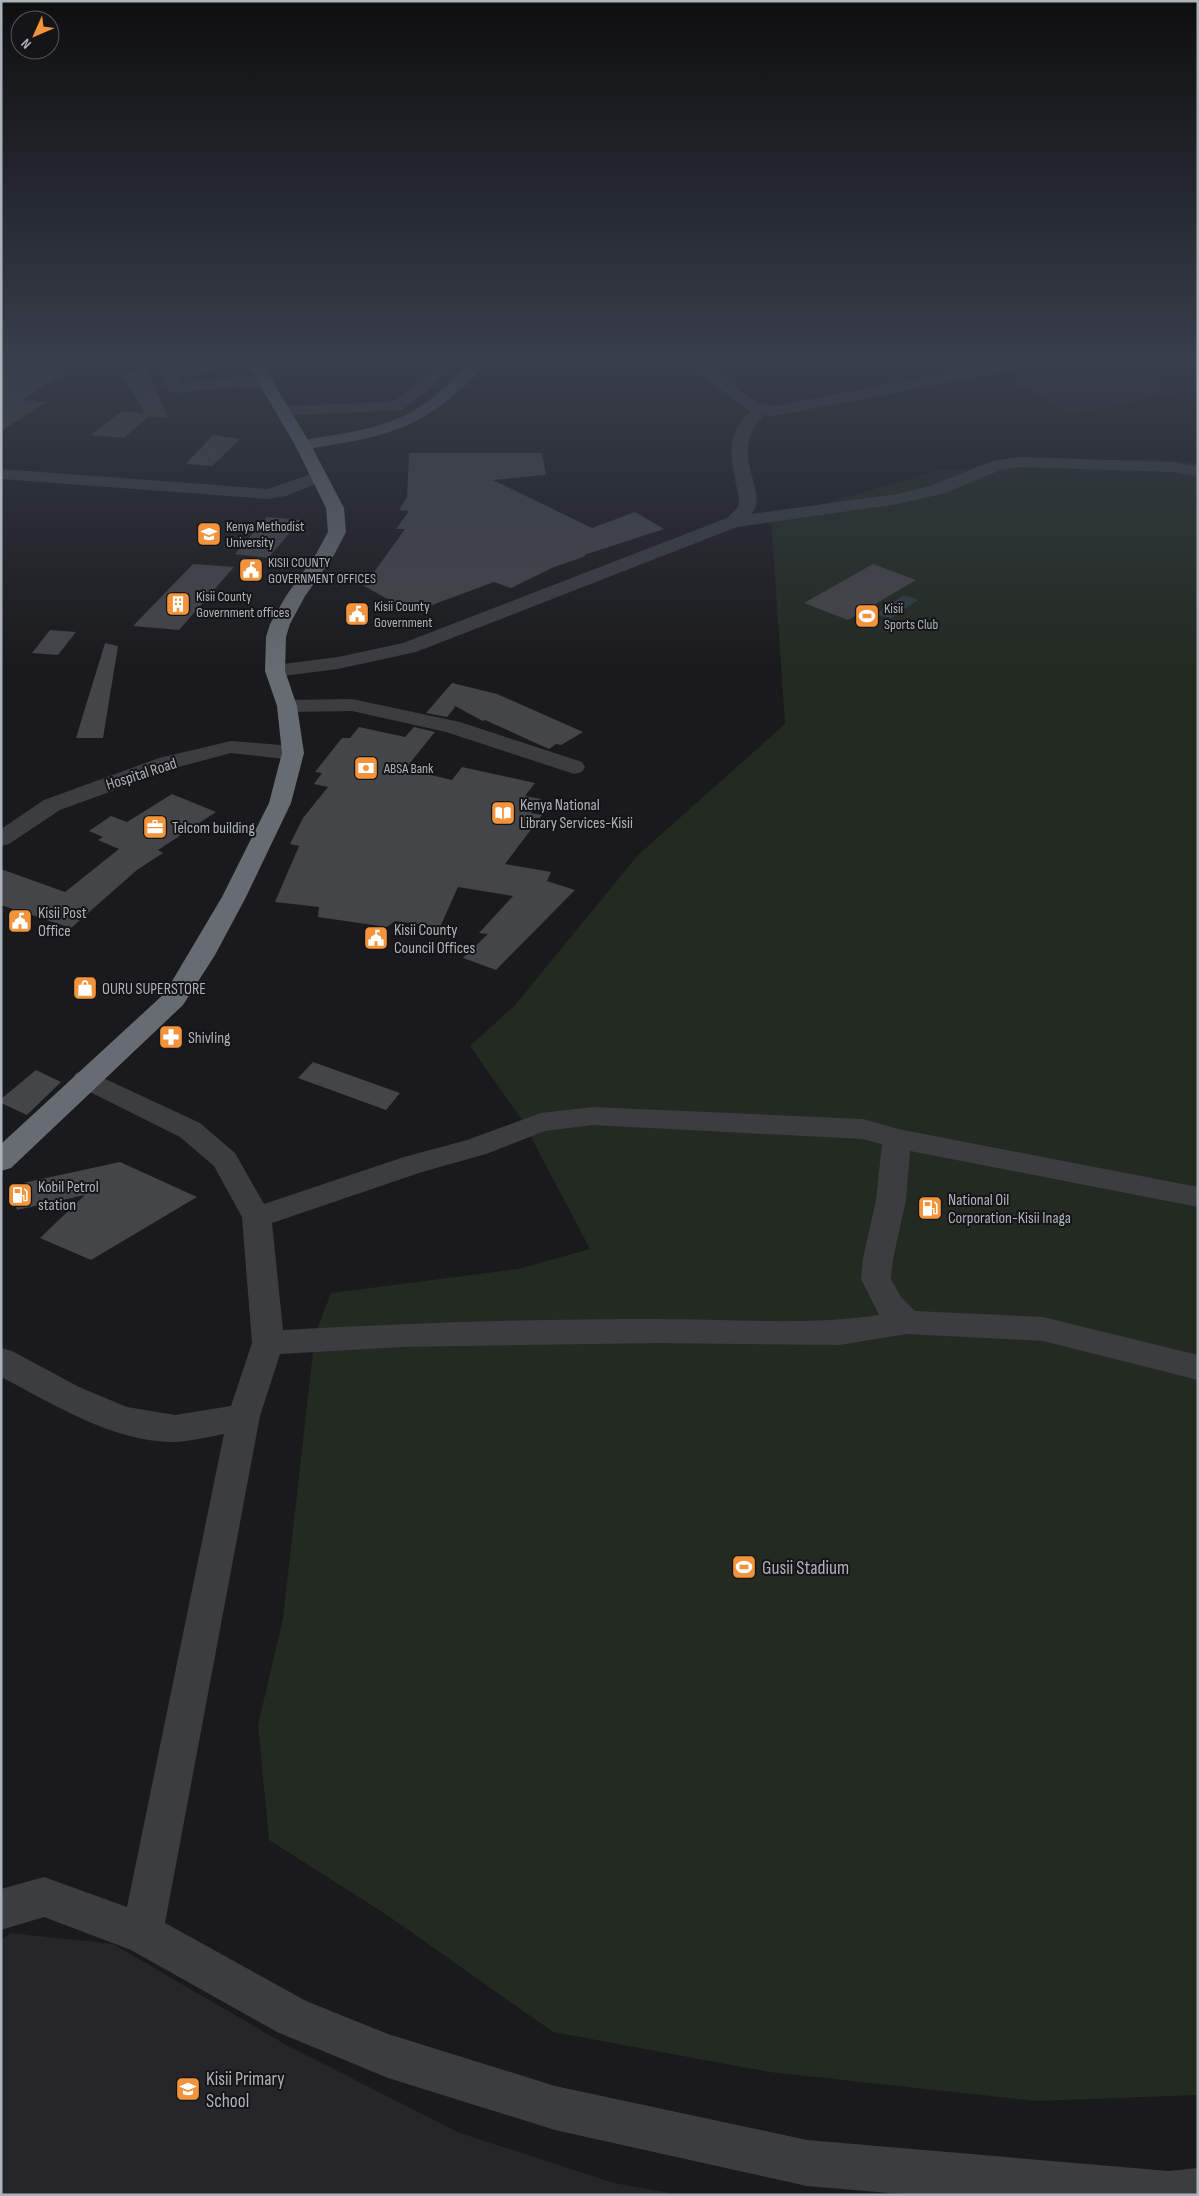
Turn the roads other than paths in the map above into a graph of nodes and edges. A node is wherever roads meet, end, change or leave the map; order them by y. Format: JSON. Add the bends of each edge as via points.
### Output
{"nodes":[{"id":1,"x":311,"y":462,"type":"edge"},
{"id":2,"x":741,"y":462,"type":"edge"},
{"id":3,"x":1017,"y":462,"type":"edge"},
{"id":4,"x":1080,"y":462,"type":"edge"},
{"id":5,"x":1198,"y":471,"type":"edge"},
{"id":6,"x":1,"y":474,"type":"edge"},
{"id":7,"x":317,"y":477,"type":"junction"},
{"id":8,"x":733,"y":522,"type":"junction"},
{"id":9,"x":275,"y":671,"type":"junction"},
{"id":10,"x":288,"y":706,"type":"junction"},
{"id":11,"x":293,"y":752,"type":"junction"},
{"id":12,"x":574,"y":767,"type":"dead end"},
{"id":13,"x":1,"y":839,"type":"edge"},
{"id":14,"x":86,"y":1079,"type":"junction"},
{"id":15,"x":897,"y":1139,"type":"junction"},
{"id":16,"x":1,"y":1161,"type":"edge"},
{"id":17,"x":1198,"y":1197,"type":"edge"},
{"id":18,"x":258,"y":1217,"type":"junction"},
{"id":19,"x":907,"y":1322,"type":"junction"},
{"id":20,"x":268,"y":1343,"type":"junction"},
{"id":21,"x":1198,"y":1368,"type":"edge"},
{"id":22,"x":5,"y":1370,"type":"edge"},
{"id":23,"x":244,"y":1416,"type":"junction"},
{"id":24,"x":1,"y":1910,"type":"edge"},
{"id":25,"x":142,"y":1933,"type":"junction"},
{"id":26,"x":1198,"y":2191,"type":"edge"}],
"edges":[{"from":1,"to":7,"type":"highway"},
{"from":2,"to":8,"type":"street","via":[[748,501],[747,508]]},
{"from":3,"to":8,"type":"street","via":[[998,466],[936,490],[898,499]]},
{"from":4,"to":5,"type":"street"},
{"from":6,"to":7,"type":"street","via":[[268,494]]},
{"from":7,"to":9,"type":"highway","via":[[335,508],[337,532],[280,624],[276,637]]},
{"from":8,"to":9,"type":"street","via":[[408,648]]},
{"from":9,"to":10,"type":"highway"},
{"from":10,"to":11,"type":"highway"},
{"from":10,"to":12,"type":"street","via":[[352,705],[452,727]]},
{"from":11,"to":13,"type":"street","name":"Hospital Road","via":[[231,747],[167,763],[52,805]]},
{"from":11,"to":14,"type":"highway","via":[[280,803],[202,955],[174,999]]},
{"from":14,"to":16,"type":"highway"},
{"from":14,"to":18,"type":"street","via":[[190,1130],[225,1160]]},
{"from":15,"to":17,"type":"street"},
{"from":15,"to":18,"type":"street","via":[[863,1129],[593,1116],[541,1122],[476,1147],[414,1164]]},
{"from":15,"to":19,"type":"street","via":[[876,1279],[889,1305]]},
{"from":18,"to":20,"type":"street"},
{"from":19,"to":20,"type":"street","via":[[839,1333],[657,1331],[402,1335]]},
{"from":19,"to":21,"type":"street","via":[[1043,1329]]},
{"from":20,"to":23,"type":"street"},
{"from":22,"to":23,"type":"street","via":[[106,1414],[165,1428]]},
{"from":23,"to":25,"type":"street"},
{"from":24,"to":25,"type":"street","via":[[44,1897]]},
{"from":25,"to":26,"type":"street","via":[[292,2017],[388,2056],[555,2108],[807,2163],[1169,2194]]}]}
